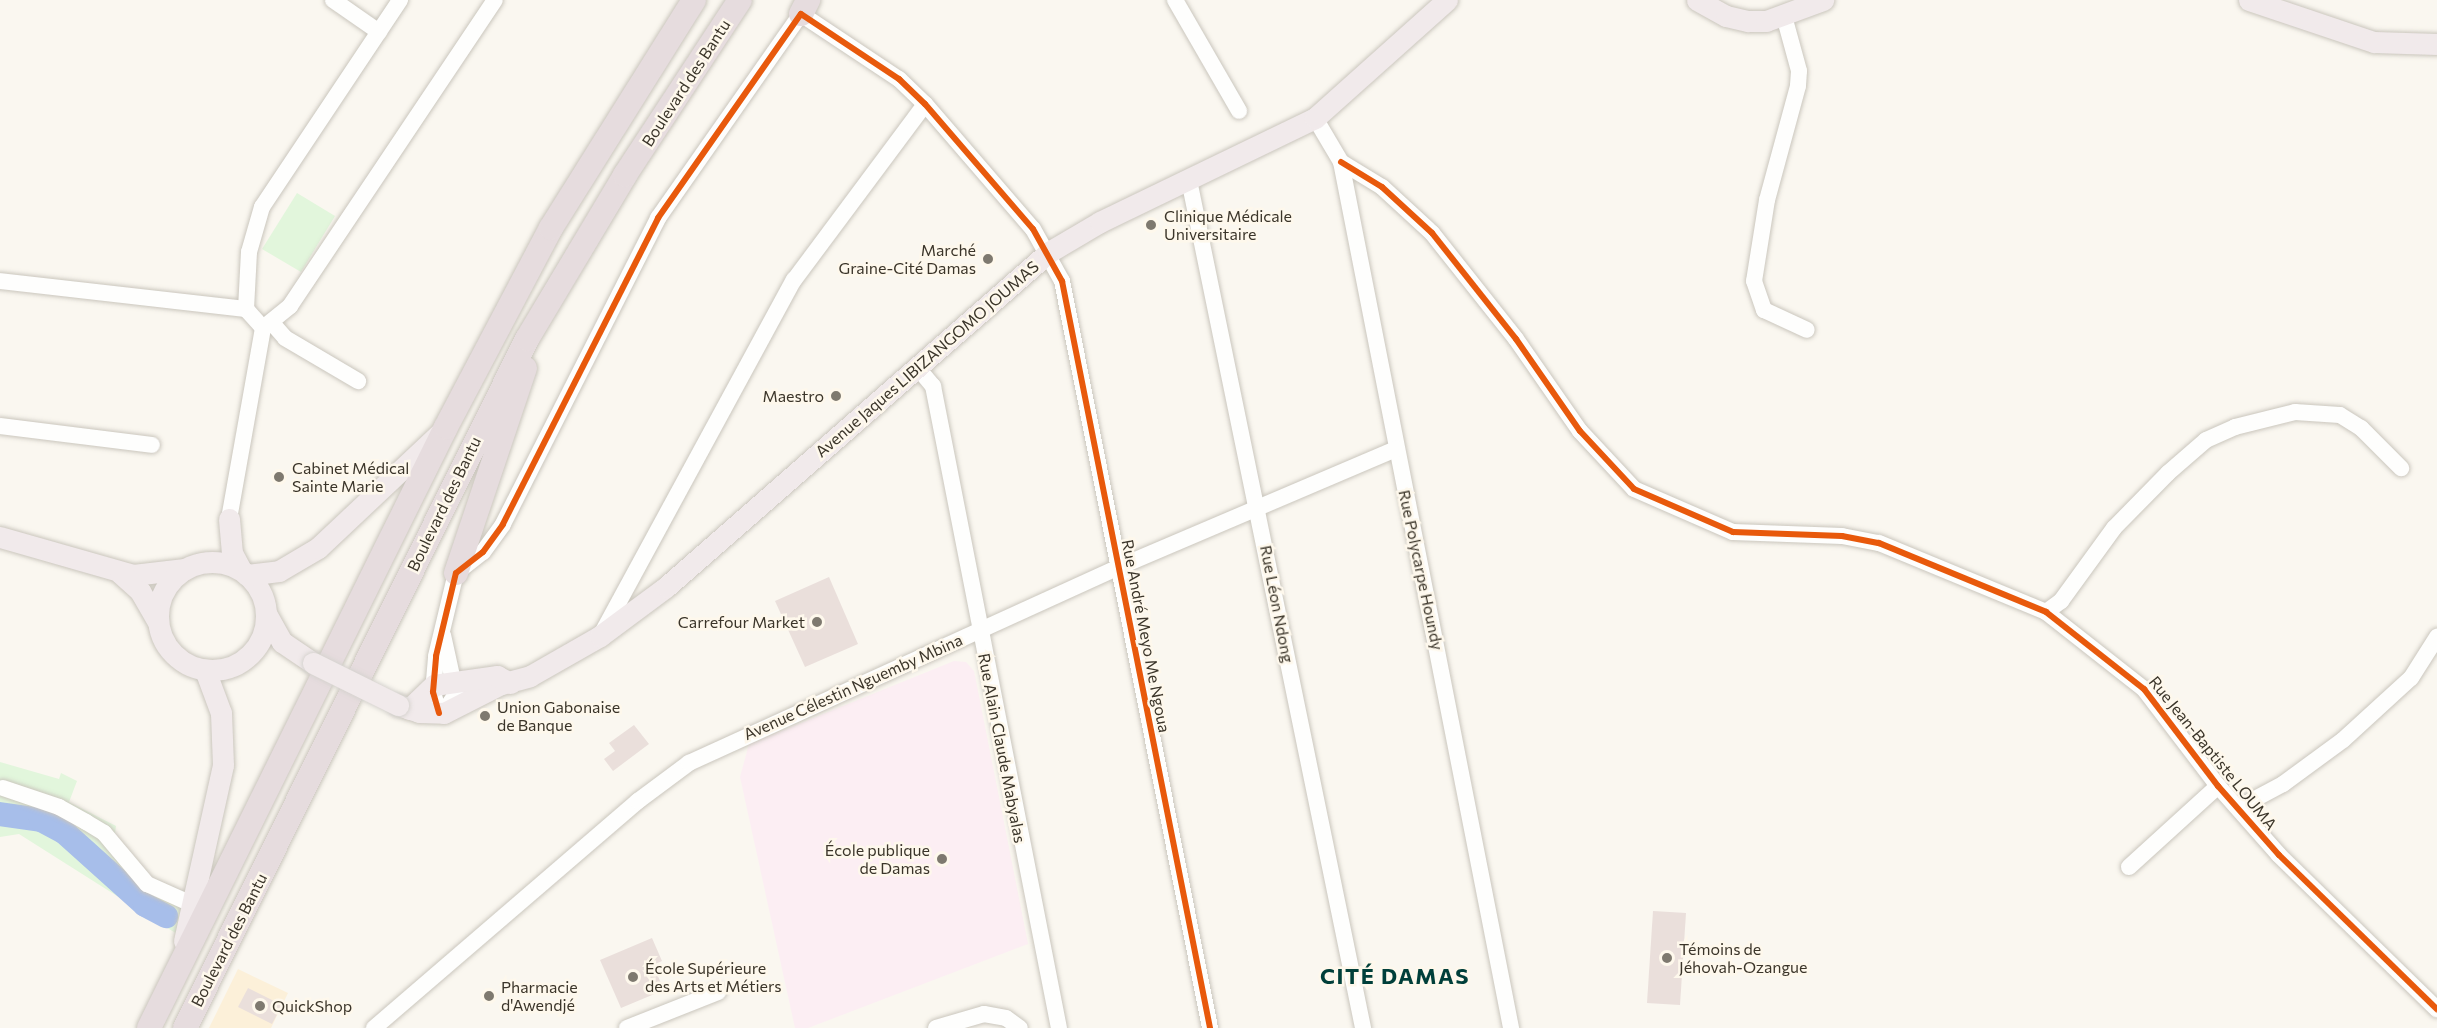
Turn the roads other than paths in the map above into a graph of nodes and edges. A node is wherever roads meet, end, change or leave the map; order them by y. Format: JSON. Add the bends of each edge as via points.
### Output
{"nodes":[{"id":1,"x":333,"y":0,"type":"edge"},
{"id":2,"x":400,"y":0,"type":"edge"},
{"id":3,"x":495,"y":0,"type":"edge"},
{"id":4,"x":694,"y":0,"type":"edge"},
{"id":5,"x":740,"y":0,"type":"edge"},
{"id":6,"x":1175,"y":0,"type":"edge"},
{"id":7,"x":1447,"y":0,"type":"edge"},
{"id":8,"x":1697,"y":0,"type":"edge"},
{"id":9,"x":1823,"y":0,"type":"edge"},
{"id":10,"x":2249,"y":0,"type":"edge"},
{"id":11,"x":804,"y":7,"type":"edge"},
{"id":12,"x":1784,"y":16,"type":"junction"},
{"id":13,"x":379,"y":32,"type":"junction"},
{"id":14,"x":2437,"y":44,"type":"edge"},
{"id":15,"x":925,"y":104,"type":"junction"},
{"id":16,"x":1239,"y":111,"type":"dead end"},
{"id":17,"x":1315,"y":118,"type":"junction"},
{"id":18,"x":1341,"y":162,"type":"junction"},
{"id":19,"x":1189,"y":180,"type":"junction"},
{"id":20,"x":1049,"y":252,"type":"junction"},
{"id":21,"x":0,"y":281,"type":"edge"},
{"id":22,"x":246,"y":309,"type":"junction"},
{"id":23,"x":268,"y":326,"type":"junction"},
{"id":24,"x":1807,"y":330,"type":"dead end"},
{"id":25,"x":527,"y":339,"type":"junction"},
{"id":26,"x":917,"y":367,"type":"junction"},
{"id":27,"x":358,"y":381,"type":"dead end"},
{"id":28,"x":0,"y":426,"type":"edge"},
{"id":29,"x":446,"y":428,"type":"junction"},
{"id":30,"x":152,"y":445,"type":"dead end"},
{"id":31,"x":1396,"y":449,"type":"junction"},
{"id":32,"x":2401,"y":468,"type":"dead end"},
{"id":33,"x":1258,"y":510,"type":"junction"},
{"id":34,"x":476,"y":517,"type":"junction"},
{"id":35,"x":229,"y":519,"type":"junction"},
{"id":36,"x":503,"y":524,"type":"junction"},
{"id":37,"x":0,"y":537,"type":"edge"},
{"id":38,"x":194,"y":566,"type":"junction"},
{"id":39,"x":1119,"y":567,"type":"junction"},
{"id":40,"x":244,"y":572,"type":"junction"},
{"id":41,"x":120,"y":573,"type":"junction"},
{"id":42,"x":456,"y":573,"type":"junction"},
{"id":43,"x":2046,"y":612,"type":"junction"},
{"id":44,"x":267,"y":615,"type":"junction"},
{"id":45,"x":157,"y":620,"type":"junction"},
{"id":46,"x":979,"y":631,"type":"junction"},
{"id":47,"x":600,"y":636,"type":"junction"},
{"id":48,"x":2437,"y":637,"type":"edge"},
{"id":49,"x":304,"y":658,"type":"junction"},
{"id":50,"x":244,"y":661,"type":"junction"},
{"id":51,"x":205,"y":670,"type":"junction"},
{"id":52,"x":444,"y":683,"type":"junction"},
{"id":53,"x":511,"y":684,"type":"junction"},
{"id":54,"x":403,"y":707,"type":"junction"},
{"id":55,"x":442,"y":713,"type":"junction"},
{"id":56,"x":2218,"y":786,"type":"junction"},
{"id":57,"x":3,"y":788,"type":"dead end"},
{"id":58,"x":2238,"y":808,"type":"junction"},
{"id":59,"x":2129,"y":867,"type":"dead end"},
{"id":60,"x":194,"y":905,"type":"junction"},
{"id":61,"x":173,"y":976,"type":"junction"},
{"id":62,"x":718,"y":992,"type":"dead end"},
{"id":63,"x":2437,"y":1009,"type":"edge"},
{"id":64,"x":149,"y":1028,"type":"edge"},
{"id":65,"x":185,"y":1028,"type":"edge"},
{"id":66,"x":374,"y":1028,"type":"edge"},
{"id":67,"x":627,"y":1028,"type":"edge"},
{"id":68,"x":936,"y":1028,"type":"edge"},
{"id":69,"x":1020,"y":1028,"type":"edge"},
{"id":70,"x":1059,"y":1028,"type":"edge"},
{"id":71,"x":1210,"y":1028,"type":"edge"},
{"id":72,"x":1363,"y":1028,"type":"edge"},
{"id":73,"x":1511,"y":1028,"type":"edge"}],
"edges":[{"from":1,"to":13,"type":"street"},
{"from":2,"to":13,"type":"street"},
{"from":3,"to":23,"type":"street","via":[[309,279]]},
{"from":4,"to":29,"type":"highway","name":"Boulevard des Bantu","via":[[557,218]]},
{"from":5,"to":25,"type":"highway","name":"Boulevard des Bantu","via":[[625,176]]},
{"from":6,"to":16,"type":"street"},
{"from":7,"to":17,"type":"main road","name":"Avenue Jaques LIBIZANGOMO JOUMAS"},
{"from":8,"to":12,"type":"main road","via":[[1726,16],[1748,21]]},
{"from":9,"to":12,"type":"main road"},
{"from":10,"to":14,"type":"main road","via":[[2374,42]]},
{"from":11,"to":15,"type":"street","name":"Rue André Meyo Me Ngoua","via":[[899,79]]},
{"from":11,"to":36,"type":"street","via":[[658,218]]},
{"from":12,"to":24,"type":"street","via":[[1799,71],[1798,86],[1767,200],[1754,281],[1764,310]]},
{"from":13,"to":22,"type":"street","via":[[262,207],[249,252]]},
{"from":15,"to":20,"type":"street","name":"Rue André Meyo Me Ngoua"},
{"from":15,"to":47,"type":"street","via":[[794,280]]},
{"from":17,"to":18,"type":"street","name":"Rue Polycarpe Houndy"},
{"from":17,"to":19,"type":"main road","name":"Avenue Jaques LIBIZANGOMO JOUMAS"},
{"from":18,"to":31,"type":"street","name":"Rue Polycarpe Houndy"},
{"from":18,"to":43,"type":"street","name":"Rue Jean-Baptiste LOUMA","via":[[1382,187],[1432,233],[1522,347],[1580,431],[1634,489],[1733,532],[1842,536],[1879,543]]},
{"from":19,"to":20,"type":"main road","name":"Avenue Jaques LIBIZANGOMO JOUMAS"},
{"from":19,"to":33,"type":"street","name":"Rue Léon Ndong"},
{"from":20,"to":26,"type":"main road","name":"Avenue Jaques LIBIZANGOMO JOUMAS"},
{"from":20,"to":39,"type":"street","name":"Rue André Meyo Me Ngoua","via":[[1062,281]]},
{"from":21,"to":22,"type":"street"},
{"from":22,"to":23,"type":"street"},
{"from":23,"to":27,"type":"street"},
{"from":23,"to":35,"type":"street"},
{"from":25,"to":34,"type":"highway","via":[[529,357]]},
{"from":25,"to":65,"type":"highway","name":"Boulevard des Bantu"},
{"from":26,"to":46,"type":"street","name":"Rue Alain Claude Mabyalas","via":[[933,386]]},
{"from":26,"to":47,"type":"main road","name":"Avenue Jaques LIBIZANGOMO JOUMAS","via":[[666,587]]},
{"from":28,"to":30,"type":"street"},
{"from":29,"to":40,"type":"main road","via":[[318,549],[279,571]]},
{"from":29,"to":61,"type":"highway","name":"Boulevard des Bantu"},
{"from":31,"to":33,"type":"street","name":"Avenue Célestin Nguemby Mbina"},
{"from":31,"to":73,"type":"street","name":"Rue Polycarpe Houndy"},
{"from":32,"to":43,"type":"street","via":[[2361,428],[2340,415],[2295,412],[2235,427],[2206,440],[2168,473],[2114,528],[2061,601]]},
{"from":33,"to":39,"type":"street","name":"Avenue Célestin Nguemby Mbina"},
{"from":33,"to":72,"type":"street","name":"Rue Léon Ndong"},
{"from":34,"to":36,"type":"street"},
{"from":34,"to":42,"type":"highway"},
{"from":35,"to":38,"type":"main road","via":[[220,541]]},
{"from":35,"to":40,"type":"main road","via":[[232,553]]},
{"from":36,"to":42,"type":"street","via":[[483,552]]},
{"from":37,"to":41,"type":"main road"},
{"from":38,"to":40,"type":"main road"},
{"from":38,"to":41,"type":"main road","via":[[146,576]]},
{"from":38,"to":45,"type":"main road","via":[[164,590]]},
{"from":39,"to":46,"type":"street","name":"Avenue Célestin Nguemby Mbina"},
{"from":39,"to":71,"type":"street","name":"Rue André Meyo Me Ngoua"},
{"from":40,"to":44,"type":"main road","via":[[260,589]]},
{"from":41,"to":45,"type":"main road","via":[[140,591]]},
{"from":42,"to":52,"type":"street","via":[[443,635]]},
{"from":43,"to":56,"type":"street","name":"Rue Jean-Baptiste LOUMA","via":[[2144,689]]},
{"from":44,"to":49,"type":"main road","via":[[277,637]]},
{"from":44,"to":50,"type":"main road","via":[[261,641]]},
{"from":45,"to":51,"type":"main road","via":[[160,634],[178,659]]},
{"from":46,"to":66,"type":"street","name":"Avenue Célestin Nguemby Mbina","via":[[717,749],[673,774]]},
{"from":46,"to":70,"type":"street","name":"Rue Alain Claude Mabyalas"},
{"from":47,"to":53,"type":"main road","name":"Avenue Jaques LIBIZANGOMO JOUMAS"},
{"from":48,"to":58,"type":"street","via":[[2411,678],[2343,740],[2283,784]]},
{"from":49,"to":50,"type":"main road","via":[[264,653]]},
{"from":49,"to":54,"type":"main road","bridge":true},
{"from":50,"to":51,"type":"main road"},
{"from":51,"to":60,"type":"main road","via":[[221,713],[223,765]]},
{"from":52,"to":53,"type":"main road","via":[[497,676]]},
{"from":52,"to":54,"type":"main road"},
{"from":52,"to":55,"type":"street","via":[[456,696]]},
{"from":53,"to":55,"type":"main road","name":"Avenue Jaques LIBIZANGOMO JOUMAS"},
{"from":54,"to":55,"type":"main road"},
{"from":56,"to":58,"type":"street","name":"Rue Jean-Baptiste LOUMA"},
{"from":56,"to":59,"type":"street"},
{"from":57,"to":60,"type":"street","via":[[59,807],[104,833],[147,885]]},
{"from":58,"to":63,"type":"street","name":"Rue Jean-Baptiste LOUMA","via":[[2320,897]]},
{"from":60,"to":61,"type":"main road"},
{"from":61,"to":64,"type":"highway","name":"Boulevard des Bantu"},
{"from":62,"to":67,"type":"street"},
{"from":68,"to":69,"type":"street","via":[[984,1014],[1006,1018]]}]}
